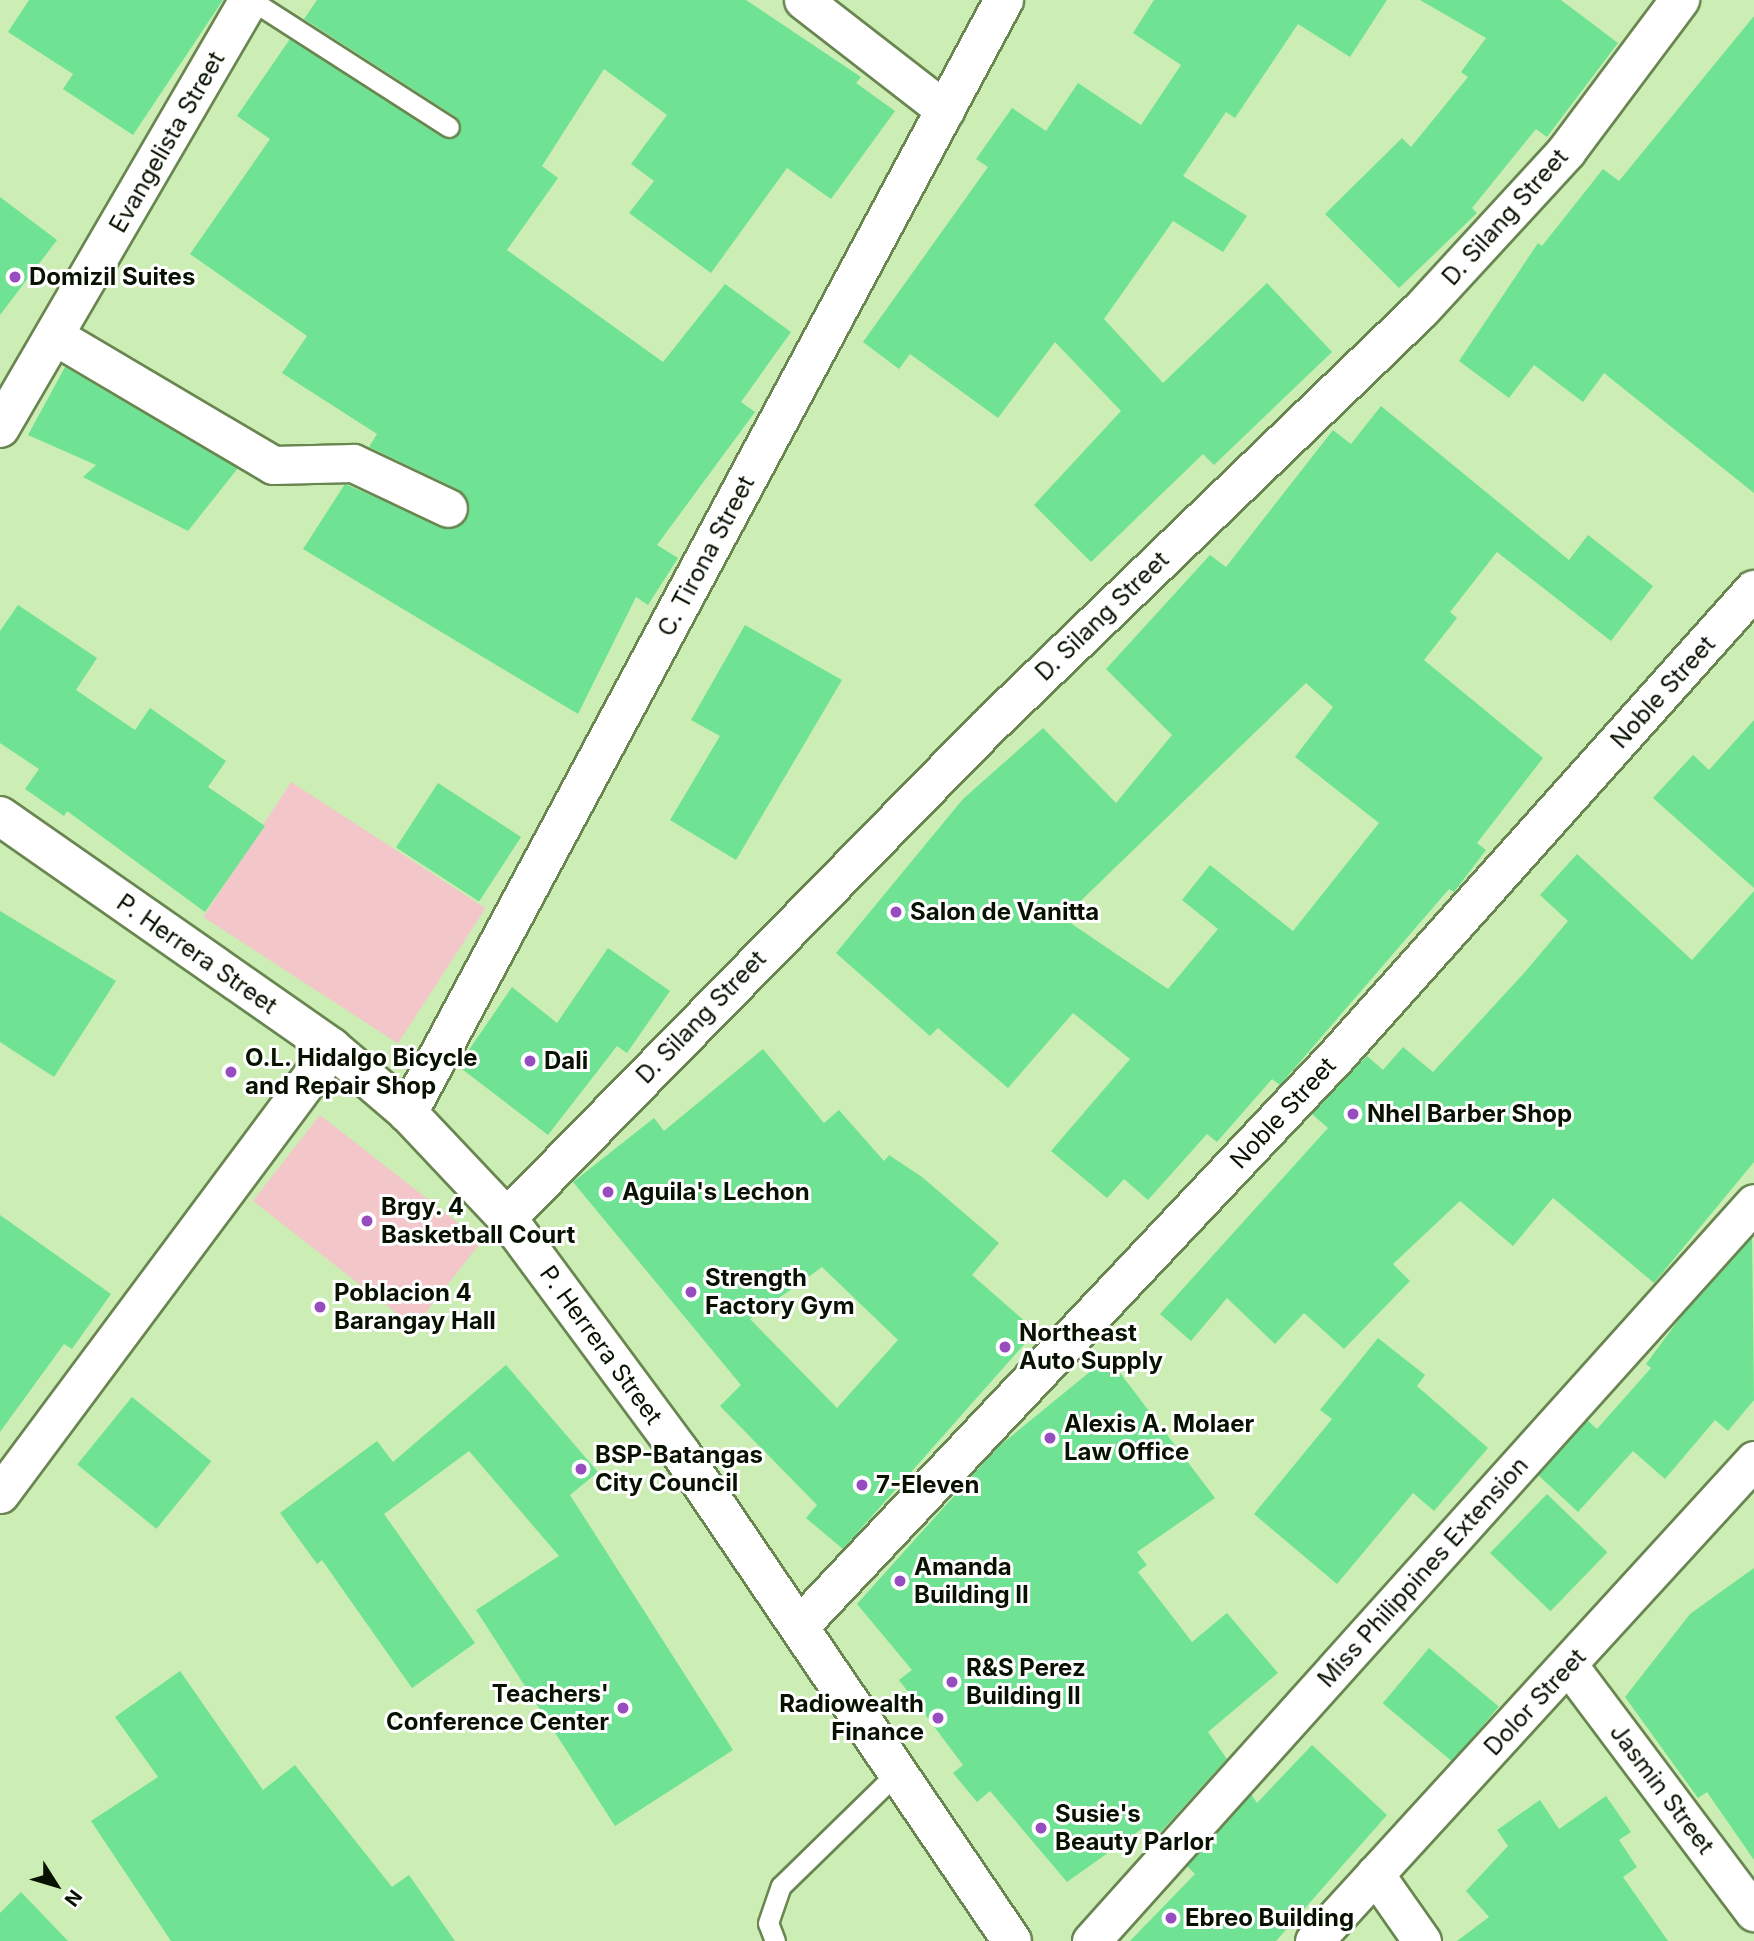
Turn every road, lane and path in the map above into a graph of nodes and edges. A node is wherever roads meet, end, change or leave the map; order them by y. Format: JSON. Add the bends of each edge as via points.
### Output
{"nodes":[{"id":1,"x":250,"y":0,"type":"edge"},
{"id":2,"x":803,"y":0,"type":"edge"},
{"id":3,"x":1004,"y":0,"type":"edge"},
{"id":4,"x":1680,"y":0,"type":"edge"},
{"id":5,"x":944,"y":110,"type":"junction"},
{"id":6,"x":449,"y":127,"type":"dead end"},
{"id":7,"x":55,"y":336,"type":"junction"},
{"id":8,"x":0,"y":428,"type":"edge"},
{"id":9,"x":448,"y":508,"type":"dead end"},
{"id":10,"x":1754,"y":590,"type":"edge"},
{"id":11,"x":0,"y":816,"type":"edge"},
{"id":12,"x":332,"y":1048,"type":"junction"},
{"id":13,"x":408,"y":1113,"type":"junction"},
{"id":14,"x":1754,"y":1203,"type":"edge"},
{"id":15,"x":507,"y":1218,"type":"junction"},
{"id":16,"x":1754,"y":1460,"type":"edge"},
{"id":17,"x":0,"y":1494,"type":"edge"},
{"id":18,"x":800,"y":1626,"type":"junction"},
{"id":19,"x":1569,"y":1666,"type":"junction"},
{"id":20,"x":898,"y":1772,"type":"junction"},
{"id":21,"x":1375,"y":1874,"type":"junction"},
{"id":22,"x":1754,"y":1912,"type":"edge"},
{"id":23,"x":775,"y":1941,"type":"edge"},
{"id":24,"x":1012,"y":1941,"type":"edge"},
{"id":25,"x":1091,"y":1941,"type":"edge"},
{"id":26,"x":1314,"y":1941,"type":"edge"},
{"id":27,"x":1422,"y":1941,"type":"edge"}],
"edges":[{"from":1,"to":6,"type":"lane"},
{"from":1,"to":7,"type":"main road","name":"Evangelista Street"},
{"from":2,"to":5,"type":"street"},
{"from":3,"to":5,"type":"main road","name":"C. Tirona Street"},
{"from":4,"to":15,"type":"main road","name":"D. Silang Street","via":[[1567,151],[1421,310],[990,724]]},
{"from":5,"to":13,"type":"main road","name":"C. Tirona Street"},
{"from":7,"to":8,"type":"main road","name":"Evangelista Street"},
{"from":7,"to":9,"type":"street","via":[[273,465],[353,463]]},
{"from":10,"to":18,"type":"main road","name":"Noble Street","via":[[1338,1055]]},
{"from":11,"to":12,"type":"main road","name":"P. Herrera Street"},
{"from":12,"to":13,"type":"main road","name":"P. Herrera Street"},
{"from":12,"to":17,"type":"street"},
{"from":13,"to":15,"type":"main road","name":"P. Herrera Street"},
{"from":14,"to":25,"type":"street","name":"Miss Philippines Extension"},
{"from":15,"to":18,"type":"main road","name":"P. Herrera Street"},
{"from":16,"to":19,"type":"street","name":"Dolor Street"},
{"from":18,"to":20,"type":"main road","name":"P. Herrera Street"},
{"from":19,"to":21,"type":"street","name":"Dolor Street"},
{"from":19,"to":22,"type":"street","name":"Jasmin Street"},
{"from":20,"to":23,"type":"lane","via":[[781,1886],[768,1923]]},
{"from":20,"to":24,"type":"main road","name":"P. Herrera Street"},
{"from":21,"to":26,"type":"street","name":"Dolor Street"},
{"from":21,"to":27,"type":"street"}]}
